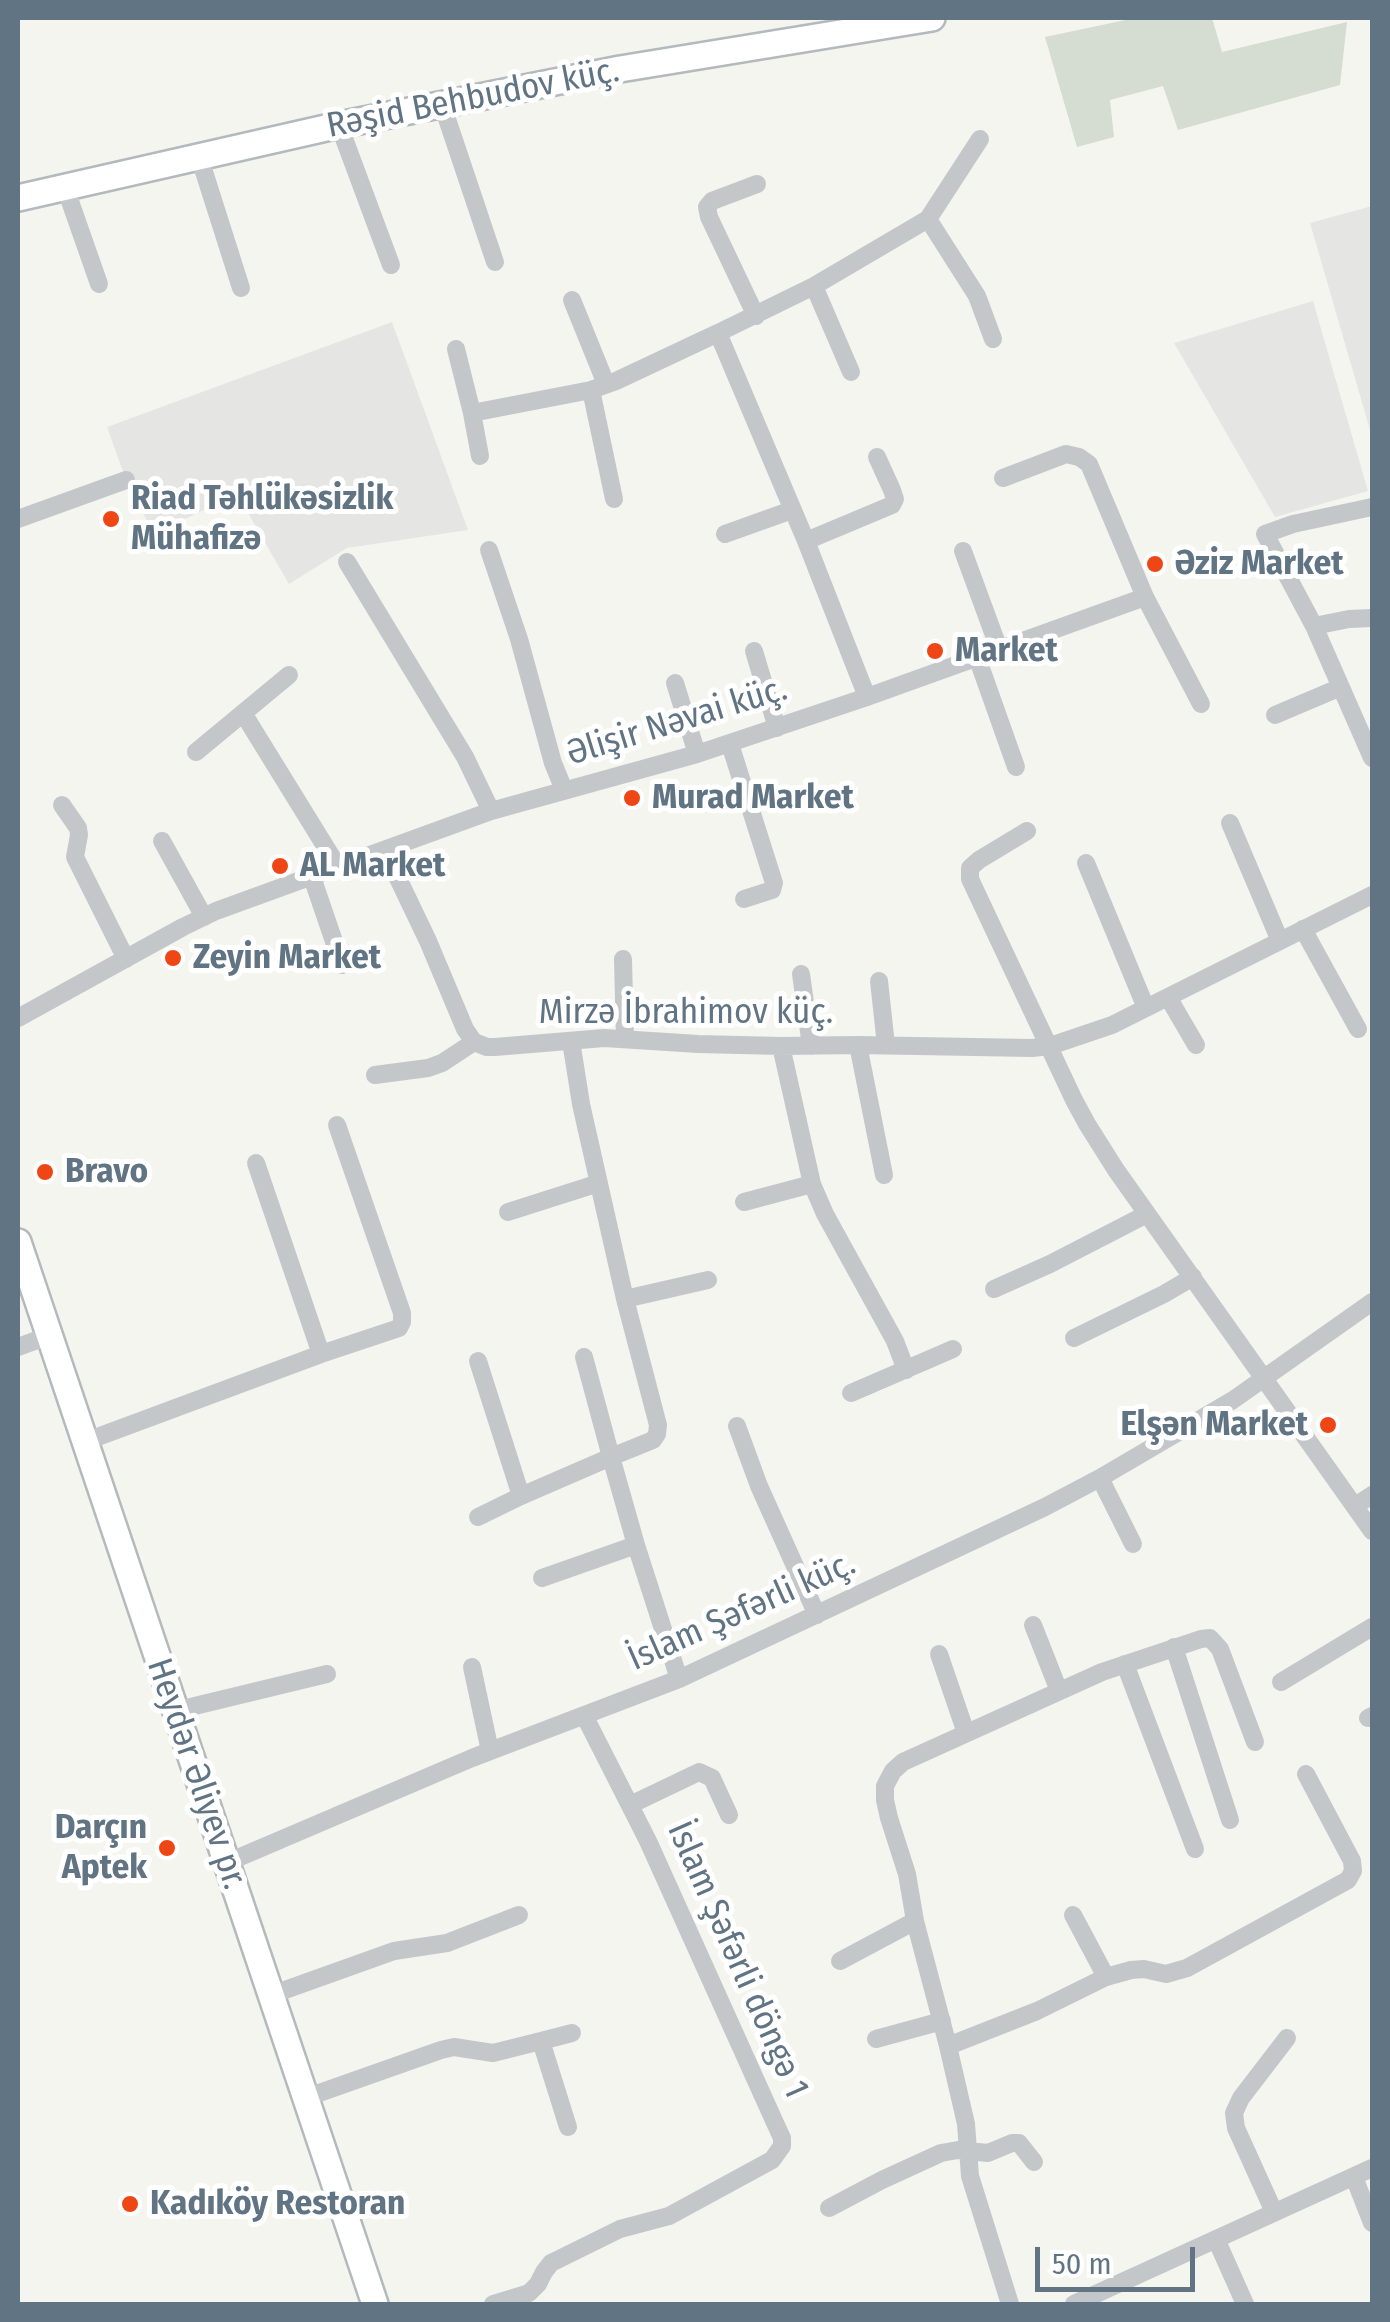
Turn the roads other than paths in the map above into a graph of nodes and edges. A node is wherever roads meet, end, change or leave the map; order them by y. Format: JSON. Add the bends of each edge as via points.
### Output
{"nodes":[{"id":1,"x":932,"y":18,"type":"edge"},
{"id":2,"x":442,"y":104,"type":"junction"},
{"id":3,"x":339,"y":125,"type":"junction"},
{"id":4,"x":980,"y":139,"type":"dead end"},
{"id":5,"x":198,"y":156,"type":"junction"},
{"id":6,"x":757,"y":184,"type":"dead end"},
{"id":7,"x":65,"y":187,"type":"junction"},
{"id":8,"x":18,"y":198,"type":"edge"},
{"id":9,"x":928,"y":220,"type":"junction"},
{"id":10,"x":495,"y":262,"type":"dead end"},
{"id":11,"x":391,"y":265,"type":"dead end"},
{"id":12,"x":98,"y":284,"type":"dead end"},
{"id":13,"x":814,"y":286,"type":"junction"},
{"id":14,"x":241,"y":288,"type":"dead end"},
{"id":15,"x":572,"y":300,"type":"dead end"},
{"id":16,"x":756,"y":316,"type":"junction"},
{"id":17,"x":718,"y":334,"type":"junction"},
{"id":18,"x":994,"y":339,"type":"dead end"},
{"id":19,"x":456,"y":349,"type":"dead end"},
{"id":20,"x":851,"y":372,"type":"dead end"},
{"id":21,"x":598,"y":387,"type":"junction"},
{"id":22,"x":472,"y":413,"type":"junction"},
{"id":23,"x":480,"y":456,"type":"dead end"},
{"id":24,"x":877,"y":457,"type":"dead end"},
{"id":25,"x":1003,"y":478,"type":"dead end"},
{"id":26,"x":126,"y":480,"type":"dead end"},
{"id":27,"x":614,"y":499,"type":"dead end"},
{"id":28,"x":1372,"y":507,"type":"edge"},
{"id":29,"x":792,"y":510,"type":"junction"},
{"id":30,"x":18,"y":519,"type":"edge"},
{"id":31,"x":725,"y":534,"type":"dead end"},
{"id":32,"x":806,"y":542,"type":"junction"},
{"id":33,"x":489,"y":550,"type":"dead end"},
{"id":34,"x":963,"y":550,"type":"dead end"},
{"id":35,"x":347,"y":562,"type":"dead end"},
{"id":36,"x":1145,"y":597,"type":"junction"},
{"id":37,"x":1372,"y":618,"type":"edge"},
{"id":38,"x":1314,"y":626,"type":"junction"},
{"id":39,"x":999,"y":649,"type":"junction"},
{"id":40,"x":754,"y":651,"type":"dead end"},
{"id":41,"x":977,"y":657,"type":"junction"},
{"id":42,"x":289,"y":676,"type":"dead end"},
{"id":43,"x":675,"y":683,"type":"dead end"},
{"id":44,"x":1340,"y":686,"type":"junction"},
{"id":45,"x":867,"y":697,"type":"junction"},
{"id":46,"x":1200,"y":704,"type":"dead end"},
{"id":47,"x":243,"y":713,"type":"junction"},
{"id":48,"x":1275,"y":714,"type":"dead end"},
{"id":49,"x":777,"y":728,"type":"junction"},
{"id":50,"x":730,"y":744,"type":"junction"},
{"id":51,"x":196,"y":752,"type":"dead end"},
{"id":52,"x":697,"y":754,"type":"junction"},
{"id":53,"x":1372,"y":758,"type":"edge"},
{"id":54,"x":1016,"y":767,"type":"dead end"},
{"id":55,"x":564,"y":790,"type":"junction"},
{"id":56,"x":62,"y":805,"type":"dead end"},
{"id":57,"x":491,"y":811,"type":"junction"},
{"id":58,"x":1230,"y":823,"type":"dead end"},
{"id":59,"x":1027,"y":831,"type":"dead end"},
{"id":60,"x":162,"y":841,"type":"dead end"},
{"id":61,"x":386,"y":850,"type":"junction"},
{"id":62,"x":1086,"y":862,"type":"dead end"},
{"id":63,"x":338,"y":868,"type":"junction"},
{"id":64,"x":312,"y":877,"type":"junction"},
{"id":65,"x":1372,"y":895,"type":"edge"},
{"id":66,"x":744,"y":899,"type":"dead end"},
{"id":67,"x":204,"y":917,"type":"junction"},
{"id":68,"x":1304,"y":929,"type":"junction"},
{"id":69,"x":1280,"y":940,"type":"junction"},
{"id":70,"x":126,"y":959,"type":"junction"},
{"id":71,"x":622,"y":960,"type":"dead end"},
{"id":72,"x":342,"y":965,"type":"dead end"},
{"id":73,"x":801,"y":974,"type":"dead end"},
{"id":74,"x":879,"y":981,"type":"dead end"},
{"id":75,"x":1168,"y":997,"type":"junction"},
{"id":76,"x":1146,"y":1008,"type":"junction"},
{"id":77,"x":18,"y":1018,"type":"edge"},
{"id":78,"x":1358,"y":1029,"type":"dead end"},
{"id":79,"x":625,"y":1039,"type":"junction"},
{"id":80,"x":570,"y":1041,"type":"junction"},
{"id":81,"x":474,"y":1042,"type":"junction"},
{"id":82,"x":858,"y":1045,"type":"junction"},
{"id":83,"x":886,"y":1045,"type":"junction"},
{"id":84,"x":1196,"y":1045,"type":"dead end"},
{"id":85,"x":781,"y":1046,"type":"junction"},
{"id":86,"x":810,"y":1046,"type":"junction"},
{"id":87,"x":1050,"y":1046,"type":"junction"},
{"id":88,"x":375,"y":1074,"type":"dead end"},
{"id":89,"x":336,"y":1125,"type":"dead end"},
{"id":90,"x":256,"y":1162,"type":"dead end"},
{"id":91,"x":884,"y":1175,"type":"dead end"},
{"id":92,"x":599,"y":1183,"type":"junction"},
{"id":93,"x":812,"y":1184,"type":"junction"},
{"id":94,"x":744,"y":1202,"type":"dead end"},
{"id":95,"x":508,"y":1212,"type":"dead end"},
{"id":96,"x":1148,"y":1214,"type":"junction"},
{"id":97,"x":18,"y":1242,"type":"edge"},
{"id":98,"x":1193,"y":1277,"type":"junction"},
{"id":99,"x":708,"y":1280,"type":"dead end"},
{"id":100,"x":994,"y":1289,"type":"dead end"},
{"id":101,"x":625,"y":1299,"type":"junction"},
{"id":102,"x":1372,"y":1302,"type":"edge"},
{"id":103,"x":48,"y":1336,"type":"junction"},
{"id":104,"x":1074,"y":1338,"type":"dead end"},
{"id":105,"x":18,"y":1348,"type":"edge"},
{"id":106,"x":954,"y":1349,"type":"dead end"},
{"id":107,"x":321,"y":1354,"type":"junction"},
{"id":108,"x":584,"y":1358,"type":"dead end"},
{"id":109,"x":478,"y":1362,"type":"dead end"},
{"id":110,"x":906,"y":1370,"type":"junction"},
{"id":111,"x":1265,"y":1379,"type":"junction"},
{"id":112,"x":851,"y":1394,"type":"dead end"},
{"id":113,"x":737,"y":1426,"type":"dead end"},
{"id":114,"x":84,"y":1442,"type":"junction"},
{"id":115,"x":611,"y":1457,"type":"junction"},
{"id":116,"x":1100,"y":1478,"type":"junction"},
{"id":117,"x":1372,"y":1495,"type":"edge"},
{"id":118,"x":521,"y":1496,"type":"junction"},
{"id":119,"x":1355,"y":1506,"type":"junction"},
{"id":120,"x":478,"y":1517,"type":"dead end"},
{"id":121,"x":1372,"y":1531,"type":"edge"},
{"id":122,"x":1133,"y":1544,"type":"dead end"},
{"id":123,"x":636,"y":1545,"type":"junction"},
{"id":124,"x":542,"y":1578,"type":"dead end"},
{"id":125,"x":817,"y":1615,"type":"junction"},
{"id":126,"x":1033,"y":1626,"type":"dead end"},
{"id":127,"x":1372,"y":1627,"type":"edge"},
{"id":128,"x":1174,"y":1647,"type":"junction"},
{"id":129,"x":939,"y":1654,"type":"dead end"},
{"id":130,"x":1125,"y":1664,"type":"junction"},
{"id":131,"x":472,"y":1667,"type":"dead end"},
{"id":132,"x":327,"y":1674,"type":"dead end"},
{"id":133,"x":680,"y":1678,"type":"junction"},
{"id":134,"x":1280,"y":1682,"type":"dead end"},
{"id":135,"x":1059,"y":1691,"type":"junction"},
{"id":136,"x":174,"y":1710,"type":"junction"},
{"id":137,"x":584,"y":1716,"type":"junction"},
{"id":138,"x":966,"y":1733,"type":"junction"},
{"id":139,"x":1255,"y":1742,"type":"dead end"},
{"id":140,"x":490,"y":1752,"type":"junction"},
{"id":141,"x":1306,"y":1774,"type":"dead end"},
{"id":142,"x":630,"y":1805,"type":"junction"},
{"id":143,"x":729,"y":1815,"type":"dead end"},
{"id":144,"x":1230,"y":1820,"type":"dead end"},
{"id":145,"x":1195,"y":1849,"type":"dead end"},
{"id":146,"x":226,"y":1862,"type":"junction"},
{"id":147,"x":519,"y":1914,"type":"dead end"},
{"id":148,"x":1073,"y":1915,"type":"dead end"},
{"id":149,"x":915,"y":1921,"type":"junction"},
{"id":150,"x":840,"y":1961,"type":"dead end"},
{"id":151,"x":1106,"y":1977,"type":"junction"},
{"id":152,"x":270,"y":1995,"type":"junction"},
{"id":153,"x":942,"y":2022,"type":"junction"},
{"id":154,"x":572,"y":2033,"type":"dead end"},
{"id":155,"x":876,"y":2038,"type":"dead end"},
{"id":156,"x":1286,"y":2038,"type":"dead end"},
{"id":157,"x":541,"y":2041,"type":"junction"},
{"id":158,"x":948,"y":2046,"type":"junction"},
{"id":159,"x":306,"y":2098,"type":"junction"},
{"id":160,"x":568,"y":2127,"type":"dead end"},
{"id":161,"x":969,"y":2151,"type":"junction"},
{"id":162,"x":1034,"y":2162,"type":"dead end"},
{"id":163,"x":1372,"y":2168,"type":"edge"},
{"id":164,"x":1354,"y":2177,"type":"junction"},
{"id":165,"x":829,"y":2208,"type":"dead end"},
{"id":166,"x":1274,"y":2212,"type":"junction"},
{"id":167,"x":1372,"y":2223,"type":"edge"},
{"id":168,"x":1216,"y":2238,"type":"junction"},
{"id":169,"x":375,"y":2304,"type":"edge"},
{"id":170,"x":493,"y":2304,"type":"edge"},
{"id":171,"x":1010,"y":2304,"type":"edge"},
{"id":172,"x":1074,"y":2304,"type":"edge"},
{"id":173,"x":1245,"y":2304,"type":"edge"}],
"edges":[{"from":1,"to":2,"type":"main road","name":"Rəşid Behbudov küç."},
{"from":2,"to":3,"type":"main road","name":"Rəşid Behbudov küç."},
{"from":2,"to":10,"type":"street"},
{"from":3,"to":5,"type":"main road","name":"Rəşid Behbudov küç."},
{"from":3,"to":11,"type":"street"},
{"from":4,"to":9,"type":"street"},
{"from":5,"to":7,"type":"main road","name":"Rəşid Behbudov küç."},
{"from":5,"to":14,"type":"street"},
{"from":6,"to":16,"type":"street","via":[[706,207]]},
{"from":7,"to":8,"type":"main road","name":"Rəşid Behbudov küç."},
{"from":7,"to":12,"type":"street"},
{"from":9,"to":13,"type":"street"},
{"from":9,"to":18,"type":"street","via":[[977,296]]},
{"from":13,"to":16,"type":"street"},
{"from":13,"to":20,"type":"street"},
{"from":15,"to":21,"type":"street"},
{"from":16,"to":17,"type":"street"},
{"from":17,"to":21,"type":"street"},
{"from":17,"to":29,"type":"street"},
{"from":19,"to":22,"type":"street"},
{"from":21,"to":22,"type":"street"},
{"from":21,"to":27,"type":"street"},
{"from":22,"to":23,"type":"street"},
{"from":24,"to":32,"type":"street","via":[[892,506]]},
{"from":25,"to":36,"type":"street","via":[[1066,454],[1089,464]]},
{"from":26,"to":30,"type":"street"},
{"from":28,"to":38,"type":"street","via":[[1265,534]]},
{"from":29,"to":31,"type":"street"},
{"from":29,"to":32,"type":"street"},
{"from":32,"to":45,"type":"street"},
{"from":33,"to":55,"type":"street"},
{"from":34,"to":39,"type":"street"},
{"from":35,"to":57,"type":"street"},
{"from":36,"to":39,"type":"street","name":"Əlişir Nəvai küç."},
{"from":36,"to":46,"type":"street"},
{"from":37,"to":38,"type":"street"},
{"from":38,"to":44,"type":"street"},
{"from":39,"to":41,"type":"street","name":"Əlişir Nəvai küç."},
{"from":40,"to":49,"type":"street"},
{"from":41,"to":45,"type":"street","name":"Əlişir Nəvai küç."},
{"from":41,"to":54,"type":"street"},
{"from":42,"to":47,"type":"street"},
{"from":43,"to":52,"type":"street"},
{"from":44,"to":48,"type":"street"},
{"from":44,"to":53,"type":"street"},
{"from":45,"to":49,"type":"street","name":"Əlişir Nəvai küç."},
{"from":47,"to":51,"type":"street"},
{"from":47,"to":63,"type":"street"},
{"from":49,"to":50,"type":"street","name":"Əlişir Nəvai küç."},
{"from":50,"to":52,"type":"street","name":"Əlişir Nəvai küç."},
{"from":50,"to":66,"type":"street","via":[[774,882],[772,890]]},
{"from":52,"to":55,"type":"street","name":"Əlişir Nəvai küç."},
{"from":55,"to":57,"type":"street","name":"Əlişir Nəvai küç."},
{"from":56,"to":70,"type":"street","via":[[78,828],[74,857]]},
{"from":57,"to":61,"type":"street","name":"Əlişir Nəvai küç."},
{"from":58,"to":69,"type":"street"},
{"from":59,"to":87,"type":"street","via":[[979,860],[970,879]]},
{"from":60,"to":67,"type":"street"},
{"from":61,"to":63,"type":"street","name":"Əlişir Nəvai küç."},
{"from":61,"to":81,"type":"street"},
{"from":62,"to":76,"type":"street"},
{"from":63,"to":64,"type":"street","name":"Əlişir Nəvai küç."},
{"from":64,"to":67,"type":"street","name":"Əlişir Nəvai küç."},
{"from":64,"to":72,"type":"street"},
{"from":65,"to":68,"type":"street","name":"Mirzə İbrahimov küç."},
{"from":67,"to":70,"type":"street","name":"Əlişir Nəvai küç."},
{"from":68,"to":69,"type":"street","name":"Mirzə İbrahimov küç."},
{"from":68,"to":78,"type":"street"},
{"from":69,"to":75,"type":"street","name":"Mirzə İbrahimov küç."},
{"from":70,"to":77,"type":"street","name":"Əlişir Nəvai küç."},
{"from":71,"to":79,"type":"street"},
{"from":73,"to":86,"type":"street"},
{"from":74,"to":83,"type":"street"},
{"from":75,"to":76,"type":"street","name":"Mirzə İbrahimov küç."},
{"from":75,"to":84,"type":"street"},
{"from":76,"to":87,"type":"street","name":"Mirzə İbrahimov küç."},
{"from":79,"to":80,"type":"street","name":"Mirzə İbrahimov küç."},
{"from":79,"to":85,"type":"street","name":"Mirzə İbrahimov küç."},
{"from":80,"to":81,"type":"street","name":"Mirzə İbrahimov küç.","via":[[496,1047]]},
{"from":80,"to":92,"type":"street"},
{"from":81,"to":88,"type":"street","via":[[428,1068]]},
{"from":82,"to":83,"type":"street","name":"Mirzə İbrahimov küç."},
{"from":82,"to":86,"type":"street","name":"Mirzə İbrahimov küç."},
{"from":82,"to":91,"type":"street"},
{"from":83,"to":87,"type":"street","name":"Mirzə İbrahimov küç."},
{"from":85,"to":86,"type":"street","name":"Mirzə İbrahimov küç."},
{"from":85,"to":93,"type":"street"},
{"from":87,"to":96,"type":"street","via":[[1086,1124]]},
{"from":89,"to":107,"type":"street","via":[[402,1322]]},
{"from":90,"to":107,"type":"street"},
{"from":92,"to":95,"type":"street"},
{"from":92,"to":101,"type":"street"},
{"from":93,"to":94,"type":"street"},
{"from":93,"to":110,"type":"street"},
{"from":96,"to":98,"type":"street"},
{"from":96,"to":100,"type":"street"},
{"from":97,"to":103,"type":"main road","name":"Heydər Əliyev pr."},
{"from":98,"to":104,"type":"street"},
{"from":98,"to":111,"type":"street"},
{"from":99,"to":101,"type":"street"},
{"from":101,"to":115,"type":"street","via":[[658,1425],[652,1440]]},
{"from":102,"to":111,"type":"street","name":"İslam Şəfərli küç."},
{"from":103,"to":105,"type":"street"},
{"from":103,"to":114,"type":"main road","name":"Heydər Əliyev pr."},
{"from":106,"to":110,"type":"street"},
{"from":107,"to":114,"type":"street"},
{"from":108,"to":115,"type":"street"},
{"from":109,"to":118,"type":"street"},
{"from":110,"to":112,"type":"street"},
{"from":111,"to":116,"type":"street","name":"İslam Şəfərli küç."},
{"from":111,"to":119,"type":"street"},
{"from":113,"to":125,"type":"street"},
{"from":114,"to":136,"type":"main road","name":"Heydər Əliyev pr."},
{"from":115,"to":118,"type":"street"},
{"from":115,"to":123,"type":"street"},
{"from":116,"to":122,"type":"street"},
{"from":116,"to":125,"type":"street","name":"İslam Şəfərli küç."},
{"from":117,"to":119,"type":"street"},
{"from":118,"to":120,"type":"street"},
{"from":119,"to":121,"type":"street"},
{"from":123,"to":124,"type":"street"},
{"from":123,"to":133,"type":"street"},
{"from":125,"to":133,"type":"street","name":"İslam Şəfərli küç."},
{"from":126,"to":135,"type":"street"},
{"from":127,"to":134,"type":"street"},
{"from":128,"to":130,"type":"street"},
{"from":128,"to":139,"type":"street","via":[[1210,1638],[1216,1643]]},
{"from":128,"to":144,"type":"street"},
{"from":129,"to":138,"type":"street"},
{"from":130,"to":135,"type":"street"},
{"from":130,"to":145,"type":"street"},
{"from":131,"to":140,"type":"street"},
{"from":132,"to":136,"type":"street"},
{"from":133,"to":137,"type":"street","name":"İslam Şəfərli küç."},
{"from":135,"to":138,"type":"street"},
{"from":136,"to":146,"type":"main road","name":"Heydər Əliyev pr."},
{"from":137,"to":140,"type":"street","name":"İslam Şəfərli küç."},
{"from":137,"to":142,"type":"street","name":"İslam Şəfərli döngə 1"},
{"from":138,"to":149,"type":"street","via":[[903,1762],[885,1786]]},
{"from":140,"to":146,"type":"street","name":"İslam Şəfərli küç."},
{"from":141,"to":151,"type":"street","via":[[1352,1861],[1348,1880],[1186,1968]]},
{"from":142,"to":143,"type":"street","via":[[699,1772],[712,1778]]},
{"from":142,"to":170,"type":"street","name":"İslam Şəfərli döngə 1","via":[[782,2146],[772,2160],[669,2216],[620,2229],[552,2263],[529,2293]]},
{"from":146,"to":152,"type":"main road","name":"Heydər Əliyev pr."},
{"from":147,"to":152,"type":"street","via":[[446,1944],[394,1951]]},
{"from":148,"to":151,"type":"street"},
{"from":149,"to":150,"type":"street"},
{"from":149,"to":153,"type":"street"},
{"from":151,"to":158,"type":"street"},
{"from":152,"to":159,"type":"main road","name":"Heydər Əliyev pr."},
{"from":153,"to":155,"type":"street"},
{"from":153,"to":158,"type":"street"},
{"from":154,"to":157,"type":"street"},
{"from":156,"to":166,"type":"street","via":[[1234,2113]]},
{"from":157,"to":159,"type":"street","via":[[493,2053],[441,2050]]},
{"from":157,"to":160,"type":"street"},
{"from":158,"to":161,"type":"street"},
{"from":159,"to":169,"type":"main road","name":"Heydər Əliyev pr."},
{"from":161,"to":162,"type":"street","via":[[988,2154],[1019,2143]]},
{"from":161,"to":165,"type":"street","via":[[930,2158]]},
{"from":161,"to":171,"type":"street","via":[[972,2184]]},
{"from":163,"to":164,"type":"street"},
{"from":164,"to":166,"type":"street"},
{"from":164,"to":167,"type":"street"},
{"from":166,"to":168,"type":"street"},
{"from":168,"to":172,"type":"street"},
{"from":168,"to":173,"type":"street"}]}
